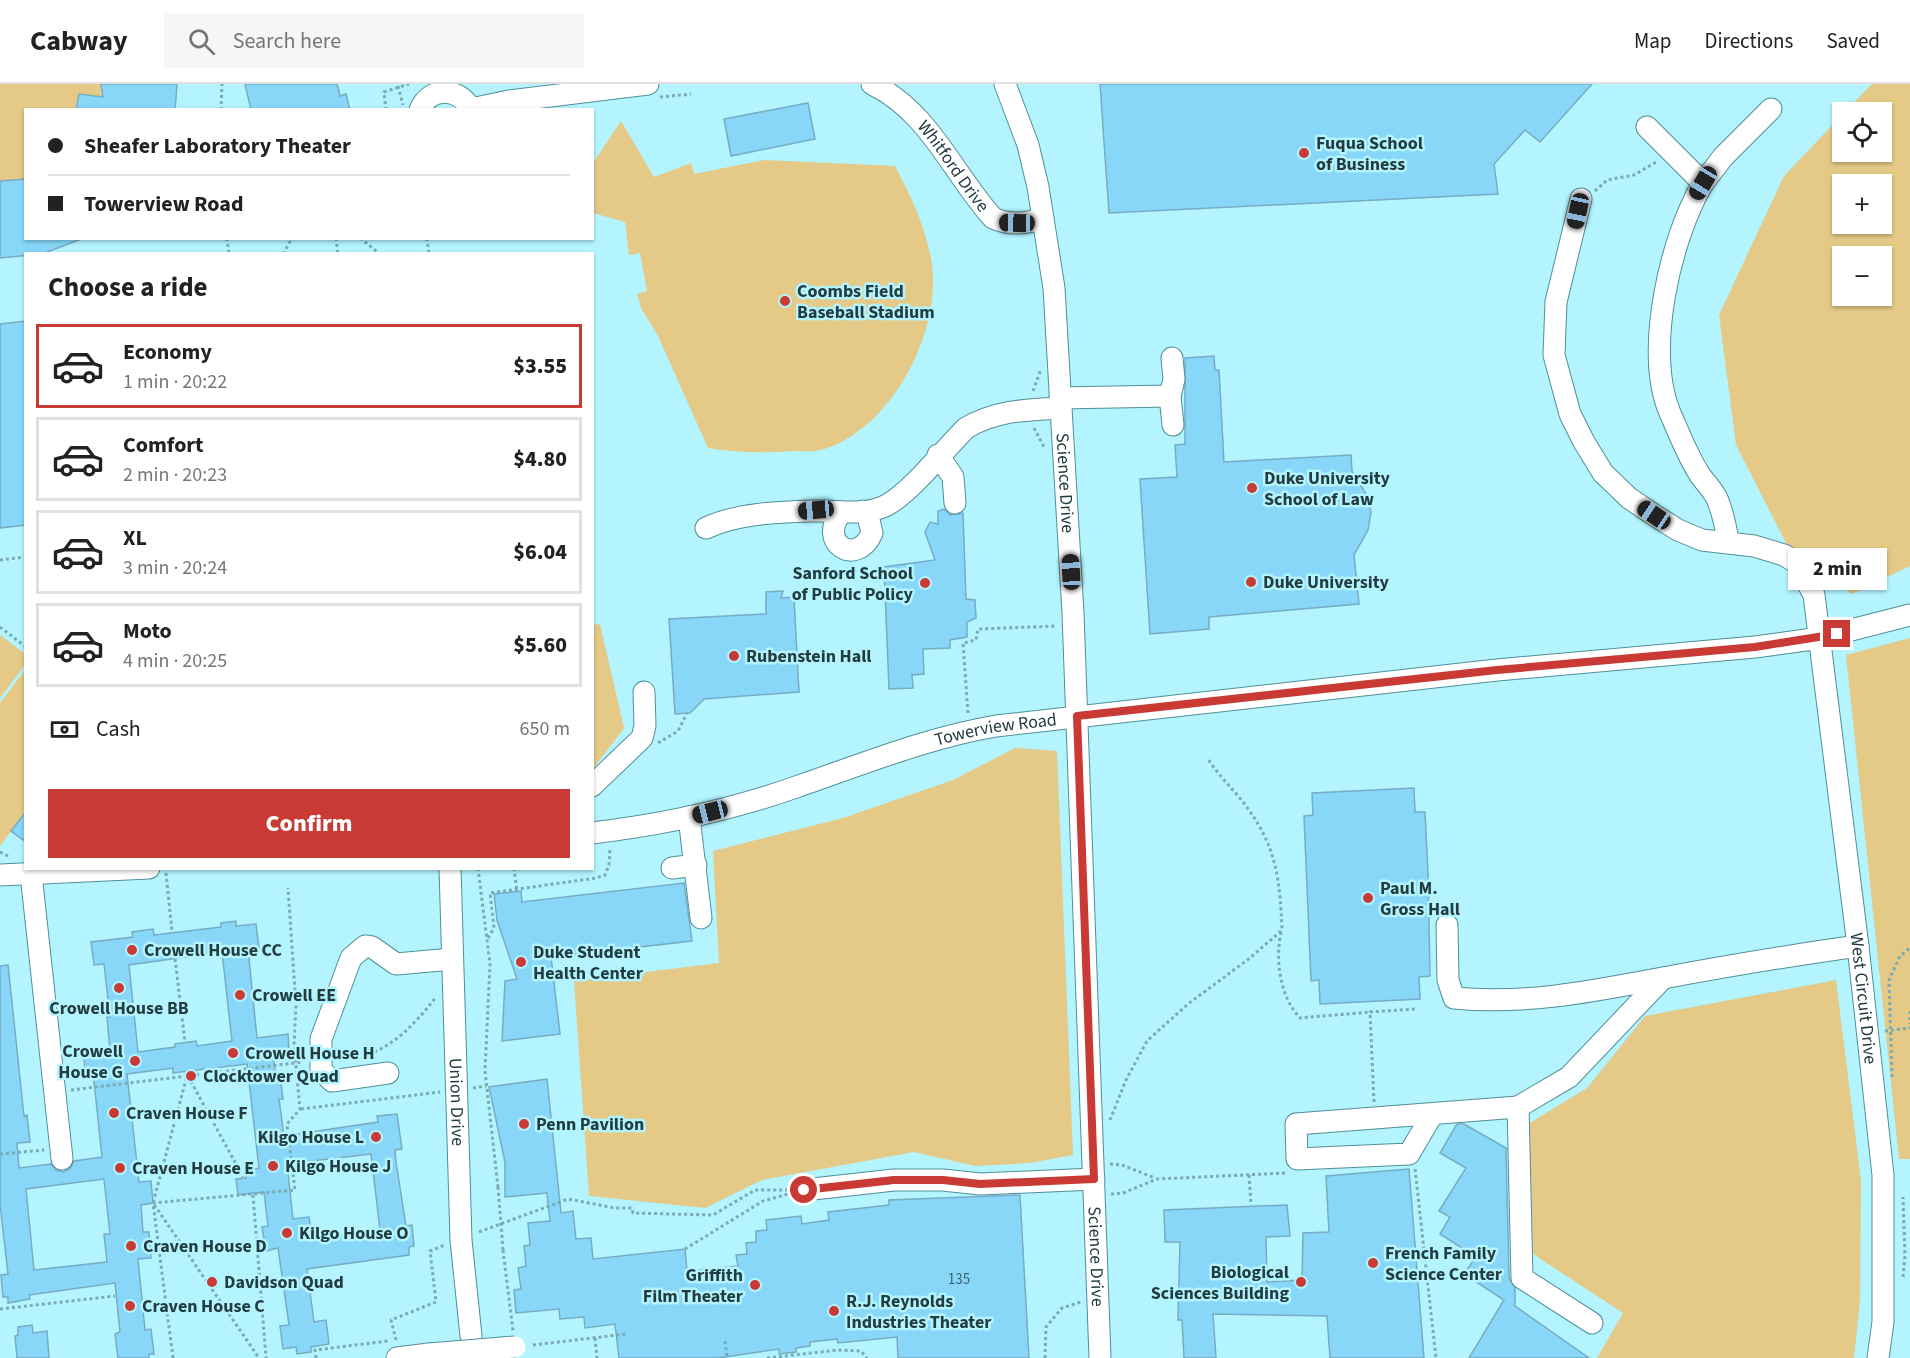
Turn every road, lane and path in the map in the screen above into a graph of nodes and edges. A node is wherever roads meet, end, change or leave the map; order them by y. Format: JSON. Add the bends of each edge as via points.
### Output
{"nodes":[{"id":1,"x":222,"y":84,"type":"edge"},
{"id":2,"x":408,"y":84,"type":"edge"},
{"id":3,"x":648,"y":84,"type":"edge"},
{"id":4,"x":872,"y":84,"type":"edge"},
{"id":5,"x":1005,"y":84,"type":"edge"},
{"id":6,"x":398,"y":86,"type":"junction"},
{"id":7,"x":514,"y":92,"type":"edge"},
{"id":8,"x":221,"y":108,"type":"edge"},
{"id":9,"x":386,"y":108,"type":"edge"},
{"id":10,"x":404,"y":108,"type":"edge"},
{"id":11,"x":421,"y":108,"type":"edge"},
{"id":12,"x":470,"y":108,"type":"edge"},
{"id":13,"x":476,"y":108,"type":"edge"},
{"id":14,"x":1770,"y":109,"type":"dead end"},
{"id":15,"x":1647,"y":128,"type":"dead end"},
{"id":16,"x":1669,"y":150,"type":"junction"},
{"id":17,"x":1703,"y":183,"type":"junction"},
{"id":18,"x":1581,"y":199,"type":"joint"},
{"id":19,"x":1043,"y":219,"type":"junction"},
{"id":20,"x":362,"y":240,"type":"edge"},
{"id":21,"x":378,"y":252,"type":"edge"},
{"id":22,"x":1172,"y":358,"type":"dead end"},
{"id":23,"x":1170,"y":396,"type":"junction"},
{"id":24,"x":1061,"y":403,"type":"junction"},
{"id":25,"x":1173,"y":425,"type":"dead end"},
{"id":26,"x":938,"y":455,"type":"junction"},
{"id":27,"x":955,"y":502,"type":"dead end"},
{"id":28,"x":842,"y":512,"type":"junction"},
{"id":29,"x":863,"y":512,"type":"junction"},
{"id":30,"x":706,"y":528,"type":"dead end"},
{"id":31,"x":1728,"y":542,"type":"junction"},
{"id":32,"x":24,"y":557,"type":"edge"},
{"id":33,"x":0,"y":560,"type":"edge"},
{"id":34,"x":1910,"y":615,"type":"edge"},
{"id":35,"x":1057,"y":626,"type":"dead end"},
{"id":36,"x":0,"y":627,"type":"edge"},
{"id":37,"x":1820,"y":638,"type":"junction"},
{"id":38,"x":24,"y":645,"type":"edge"},
{"id":39,"x":644,"y":692,"type":"dead end"},
{"id":40,"x":1077,"y":716,"type":"junction"},
{"id":41,"x":969,"y":731,"type":"junction"},
{"id":42,"x":1208,"y":759,"type":"dead end"},
{"id":43,"x":594,"y":784,"type":"edge"},
{"id":44,"x":689,"y":817,"type":"junction"},
{"id":45,"x":594,"y":833,"type":"edge"},
{"id":46,"x":610,"y":849,"type":"dead end"},
{"id":47,"x":696,"y":865,"type":"junction"},
{"id":48,"x":672,"y":868,"type":"dead end"},
{"id":49,"x":110,"y":870,"type":"edge"},
{"id":50,"x":165,"y":870,"type":"edge"},
{"id":51,"x":450,"y":870,"type":"edge"},
{"id":52,"x":478,"y":870,"type":"edge"},
{"id":53,"x":514,"y":870,"type":"edge"},
{"id":54,"x":31,"y":874,"type":"junction"},
{"id":55,"x":0,"y":875,"type":"edge"},
{"id":56,"x":288,"y":888,"type":"dead end"},
{"id":57,"x":517,"y":892,"type":"dead end"},
{"id":58,"x":701,"y":918,"type":"dead end"},
{"id":59,"x":1447,"y":925,"type":"dead end"},
{"id":60,"x":1282,"y":930,"type":"junction"},
{"id":61,"x":172,"y":931,"type":"dead end"},
{"id":62,"x":488,"y":938,"type":"junction"},
{"id":63,"x":1858,"y":946,"type":"junction"},
{"id":64,"x":1910,"y":948,"type":"edge"},
{"id":65,"x":175,"y":959,"type":"dead end"},
{"id":66,"x":452,"y":959,"type":"junction"},
{"id":67,"x":1663,"y":978,"type":"junction"},
{"id":68,"x":441,"y":990,"type":"dead end"},
{"id":69,"x":1416,"y":1009,"type":"dead end"},
{"id":70,"x":1910,"y":1011,"type":"edge"},
{"id":71,"x":1370,"y":1012,"type":"junction"},
{"id":72,"x":1910,"y":1026,"type":"edge"},
{"id":73,"x":185,"y":1042,"type":"dead end"},
{"id":74,"x":320,"y":1059,"type":"junction"},
{"id":75,"x":295,"y":1065,"type":"junction"},
{"id":76,"x":388,"y":1073,"type":"dead end"},
{"id":77,"x":486,"y":1086,"type":"junction"},
{"id":78,"x":457,"y":1090,"type":"junction"},
{"id":79,"x":55,"y":1092,"type":"junction"},
{"id":80,"x":1518,"y":1107,"type":"junction"},
{"id":81,"x":300,"y":1109,"type":"junction"},
{"id":82,"x":1432,"y":1115,"type":"junction"},
{"id":83,"x":1375,"y":1119,"type":"junction"},
{"id":84,"x":1108,"y":1126,"type":"dead end"},
{"id":85,"x":61,"y":1153,"type":"joint"},
{"id":86,"x":0,"y":1154,"type":"edge"},
{"id":87,"x":1110,"y":1164,"type":"dead end"},
{"id":88,"x":1403,"y":1169,"type":"dead end"},
{"id":89,"x":1296,"y":1173,"type":"dead end"},
{"id":90,"x":1249,"y":1175,"type":"junction"},
{"id":91,"x":243,"y":1177,"type":"dead end"},
{"id":92,"x":1094,"y":1179,"type":"junction"},
{"id":93,"x":1157,"y":1179,"type":"junction"},
{"id":94,"x":804,"y":1190,"type":"junction"},
{"id":95,"x":253,"y":1194,"type":"junction"},
{"id":96,"x":1111,"y":1194,"type":"dead end"},
{"id":97,"x":153,"y":1203,"type":"junction"},
{"id":98,"x":1251,"y":1205,"type":"dead end"},
{"id":99,"x":461,"y":1240,"type":"junction"},
{"id":100,"x":685,"y":1249,"type":"dead end"},
{"id":101,"x":116,"y":1296,"type":"dead end"},
{"id":102,"x":1085,"y":1299,"type":"dead end"},
{"id":103,"x":0,"y":1309,"type":"edge"},
{"id":104,"x":1592,"y":1323,"type":"dead end"},
{"id":105,"x":626,"y":1334,"type":"dead end"},
{"id":106,"x":471,"y":1336,"type":"dead end"},
{"id":107,"x":595,"y":1338,"type":"junction"},
{"id":108,"x":725,"y":1341,"type":"dead end"},
{"id":109,"x":398,"y":1346,"type":"edge"},
{"id":110,"x":515,"y":1347,"type":"junction"},
{"id":111,"x":173,"y":1358,"type":"edge"},
{"id":112,"x":259,"y":1358,"type":"edge"},
{"id":113,"x":266,"y":1358,"type":"edge"},
{"id":114,"x":316,"y":1358,"type":"edge"},
{"id":115,"x":597,"y":1358,"type":"edge"},
{"id":116,"x":727,"y":1358,"type":"edge"},
{"id":117,"x":767,"y":1358,"type":"edge"},
{"id":118,"x":867,"y":1358,"type":"edge"},
{"id":119,"x":1045,"y":1358,"type":"edge"},
{"id":120,"x":1100,"y":1358,"type":"edge"},
{"id":121,"x":1436,"y":1358,"type":"edge"},
{"id":122,"x":1878,"y":1358,"type":"edge"}],
"edges":[{"from":1,"to":8,"type":"path"},
{"from":2,"to":6,"type":"path"},
{"from":3,"to":7,"type":"street"},
{"from":4,"to":19,"type":"street","name":"Whitford Drive","via":[[894,97],[940,145],[993,218],[1004,223]]},
{"from":5,"to":19,"type":"street","name":"Science Drive","via":[[1028,145]]},
{"from":6,"to":9,"type":"path","via":[[384,92]]},
{"from":6,"to":10,"type":"path"},
{"from":7,"to":13,"type":"street"},
{"from":11,"to":12,"type":"street","via":[[427,98],[444,91],[461,96]]},
{"from":14,"to":17,"type":"street"},
{"from":15,"to":16,"type":"street"},
{"from":16,"to":17,"type":"street"},
{"from":16,"to":18,"type":"path","via":[[1645,169],[1625,178],[1607,180],[1592,195]]},
{"from":17,"to":31,"type":"street","via":[[1677,243],[1660,319],[1658,371],[1669,411],[1684,444],[1717,499]]},
{"from":18,"to":31,"type":"street","name":"West Circuit Drive","via":[[1556,302],[1554,355],[1570,414],[1603,473],[1629,498],[1678,530],[1702,540]]},
{"from":19,"to":24,"type":"street","name":"Science Drive","via":[[1054,288]]},
{"from":20,"to":21,"type":"path"},
{"from":22,"to":23,"type":"street","via":[[1174,379]]},
{"from":23,"to":24,"type":"street"},
{"from":23,"to":25,"type":"street"},
{"from":24,"to":26,"type":"street","via":[[990,416],[966,428]]},
{"from":24,"to":40,"type":"street","name":"Science Drive"},
{"from":26,"to":27,"type":"street","via":[[953,477]]},
{"from":26,"to":29,"type":"street","via":[[899,496],[887,505]]},
{"from":28,"to":29,"type":"street"},
{"from":28,"to":29,"type":"street","via":[[833,524],[833,536],[843,549],[850,551],[865,545],[872,533],[868,516]]},
{"from":28,"to":30,"type":"street","via":[[816,510],[734,517]]},
{"from":31,"to":37,"type":"street","name":"West Circuit Drive","via":[[1784,555],[1797,563],[1814,595]]},
{"from":32,"to":33,"type":"path"},
{"from":34,"to":37,"type":"street","name":"Towerview Road"},
{"from":35,"to":41,"type":"path","via":[[978,629],[976,640],[963,643]]},
{"from":36,"to":38,"type":"path"},
{"from":37,"to":40,"type":"street","name":"Towerview Road"},
{"from":37,"to":63,"type":"street","name":"West Circuit Drive"},
{"from":39,"to":43,"type":"street","via":[[642,738]]},
{"from":40,"to":41,"type":"street","name":"Towerview Road"},
{"from":40,"to":92,"type":"street","name":"Science Drive"},
{"from":41,"to":44,"type":"street","name":"Towerview Road","via":[[883,755],[796,788]]},
{"from":42,"to":60,"type":"path","via":[[1247,807],[1269,846],[1280,883]]},
{"from":44,"to":45,"type":"street","name":"Towerview Road"},
{"from":44,"to":47,"type":"street"},
{"from":46,"to":62,"type":"path","via":[[605,874],[596,878],[490,893],[494,928]]},
{"from":47,"to":48,"type":"street"},
{"from":47,"to":58,"type":"street"},
{"from":49,"to":54,"type":"street"},
{"from":50,"to":61,"type":"path"},
{"from":51,"to":66,"type":"street","name":"Union Drive"},
{"from":52,"to":62,"type":"path"},
{"from":53,"to":57,"type":"path","bridge":true},
{"from":54,"to":55,"type":"street"},
{"from":54,"to":79,"type":"street"},
{"from":56,"to":75,"type":"path","via":[[296,1005]]},
{"from":59,"to":67,"type":"street","via":[[1448,980],[1454,998],[1495,1002],[1557,997]]},
{"from":60,"to":71,"type":"path","via":[[1281,985],[1288,1006],[1300,1018]]},
{"from":60,"to":84,"type":"path","via":[[1147,1041]]},
{"from":62,"to":77,"type":"path"},
{"from":63,"to":67,"type":"street"},
{"from":63,"to":122,"type":"street","name":"West Circuit Drive","via":[[1884,1187]]},
{"from":64,"to":72,"type":"path","via":[[1900,956],[1888,980],[1891,1030]]},
{"from":65,"to":73,"type":"path"},
{"from":66,"to":74,"type":"street","via":[[396,964],[372,947],[357,949],[321,1040]]},
{"from":66,"to":78,"type":"street","name":"Union Drive"},
{"from":67,"to":80,"type":"street","via":[[1569,1077]]},
{"from":68,"to":74,"type":"path","via":[[416,1023],[371,1053]]},
{"from":69,"to":71,"type":"path"},
{"from":70,"to":72,"type":"path"},
{"from":71,"to":83,"type":"path"},
{"from":74,"to":75,"type":"path"},
{"from":74,"to":76,"type":"street","via":[[325,1076],[332,1081]]},
{"from":75,"to":79,"type":"path"},
{"from":75,"to":81,"type":"path"},
{"from":77,"to":78,"type":"path"},
{"from":77,"to":110,"type":"path","bridge":true},
{"from":78,"to":81,"type":"path"},
{"from":78,"to":99,"type":"street","name":"Union Drive"},
{"from":79,"to":85,"type":"street"},
{"from":80,"to":82,"type":"street"},
{"from":80,"to":104,"type":"street","via":[[1522,1278]]},
{"from":81,"to":95,"type":"path","via":[[287,1124],[295,1190]]},
{"from":82,"to":83,"type":"street"},
{"from":82,"to":83,"type":"street","via":[[1409,1154],[1297,1159],[1296,1124]]},
{"from":85,"to":86,"type":"path"},
{"from":87,"to":93,"type":"path"},
{"from":88,"to":121,"type":"path","via":[[1415,1168]]},
{"from":89,"to":90,"type":"path"},
{"from":90,"to":93,"type":"path"},
{"from":90,"to":98,"type":"path"},
{"from":91,"to":97,"type":"path","via":[[188,1074]]},
{"from":92,"to":94,"type":"street","via":[[914,1189]]},
{"from":92,"to":120,"type":"street","name":"Science Drive"},
{"from":93,"to":96,"type":"path"},
{"from":94,"to":99,"type":"path","via":[[755,1191],[713,1215],[633,1213],[632,1208],[568,1198]]},
{"from":94,"to":100,"type":"path","via":[[763,1201]]},
{"from":95,"to":97,"type":"path"},
{"from":95,"to":113,"type":"path"},
{"from":97,"to":111,"type":"path"},
{"from":97,"to":112,"type":"path"},
{"from":99,"to":106,"type":"street","name":"Union Drive"},
{"from":99,"to":109,"type":"path","via":[[430,1251],[436,1302],[391,1320]]},
{"from":101,"to":103,"type":"path"},
{"from":102,"to":119,"type":"path","via":[[1062,1308],[1046,1327]]},
{"from":105,"to":107,"type":"path"},
{"from":107,"to":110,"type":"path"},
{"from":107,"to":115,"type":"path"},
{"from":108,"to":116,"type":"path"},
{"from":109,"to":110,"type":"street","bridge":true},
{"from":109,"to":114,"type":"path","via":[[315,1350]]},
{"from":117,"to":118,"type":"path","via":[[838,1350],[861,1351]]}]}
